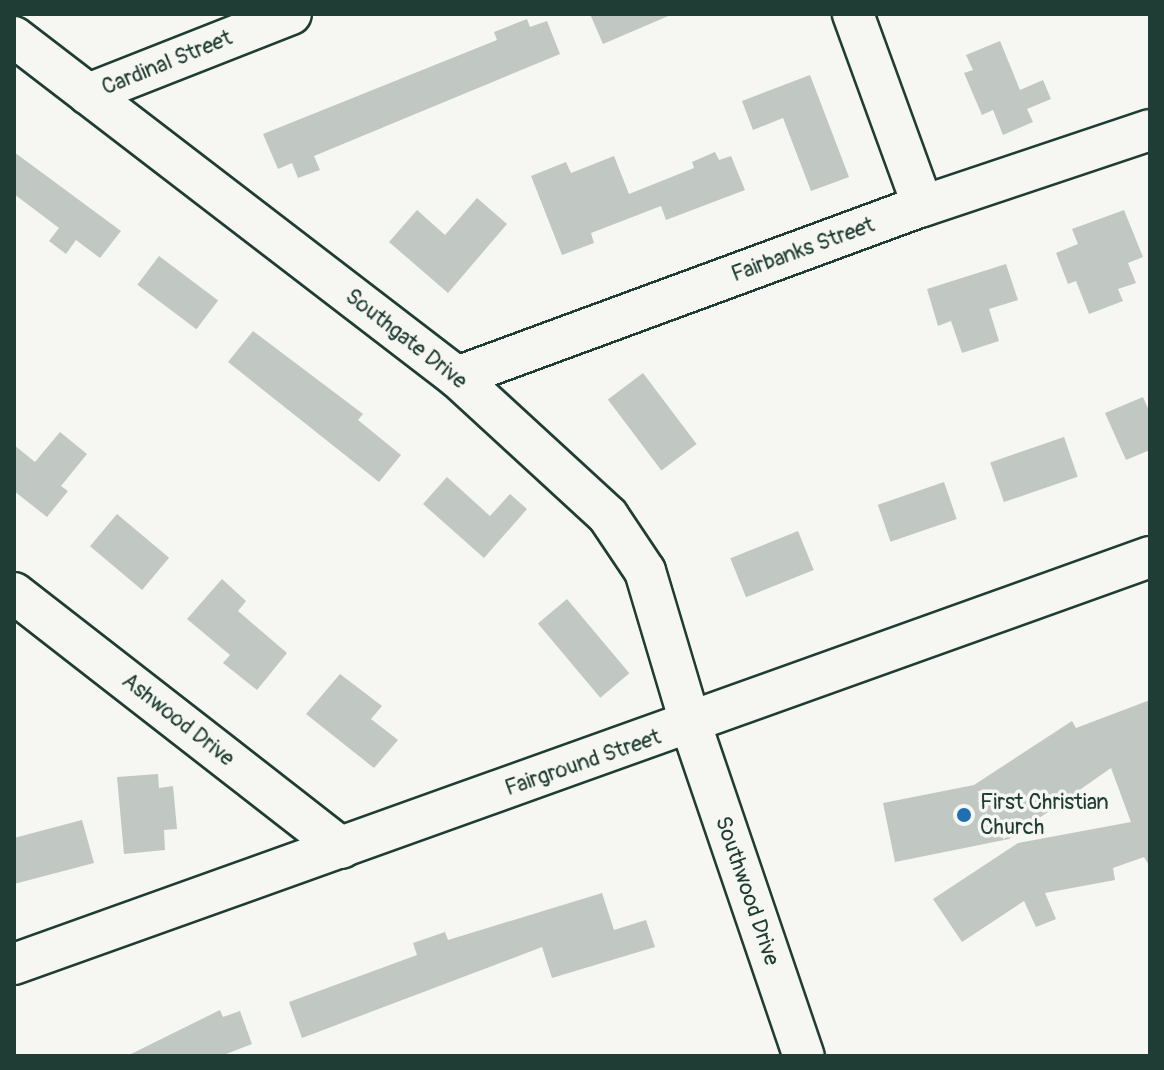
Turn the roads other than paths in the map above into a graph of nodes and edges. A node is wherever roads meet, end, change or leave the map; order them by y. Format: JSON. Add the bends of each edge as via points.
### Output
{"nodes":[{"id":1,"x":291,"y":14,"type":"edge"},
{"id":2,"x":853,"y":14,"type":"edge"},
{"id":3,"x":14,"y":37,"type":"edge"},
{"id":4,"x":88,"y":94,"type":"junction"},
{"id":5,"x":1150,"y":130,"type":"edge"},
{"id":6,"x":923,"y":206,"type":"junction"},
{"id":7,"x":457,"y":377,"type":"junction"},
{"id":8,"x":1150,"y":557,"type":"edge"},
{"id":9,"x":14,"y":593,"type":"edge"},
{"id":10,"x":691,"y":725,"type":"junction"},
{"id":11,"x":342,"y":848,"type":"junction"},
{"id":12,"x":14,"y":964,"type":"edge"},
{"id":13,"x":804,"y":1056,"type":"edge"}],
"edges":[{"from":1,"to":4,"type":"street","name":"Cardinal Street"},
{"from":2,"to":6,"type":"street"},
{"from":3,"to":4,"type":"street","name":"Southgate Drive"},
{"from":4,"to":7,"type":"street","name":"Southgate Drive"},
{"from":5,"to":6,"type":"street","name":"Fairbanks Street"},
{"from":6,"to":7,"type":"street","name":"Fairbanks Street"},
{"from":7,"to":10,"type":"street","name":"Southgate Drive","via":[[608,516],[645,571]]},
{"from":8,"to":10,"type":"street","name":"Fairground Street"},
{"from":9,"to":11,"type":"street","name":"Ashwood Drive"},
{"from":10,"to":11,"type":"street","name":"Fairground Street"},
{"from":10,"to":13,"type":"street","name":"Southwood Drive"},
{"from":11,"to":12,"type":"street","name":"Fairground Street"}]}
